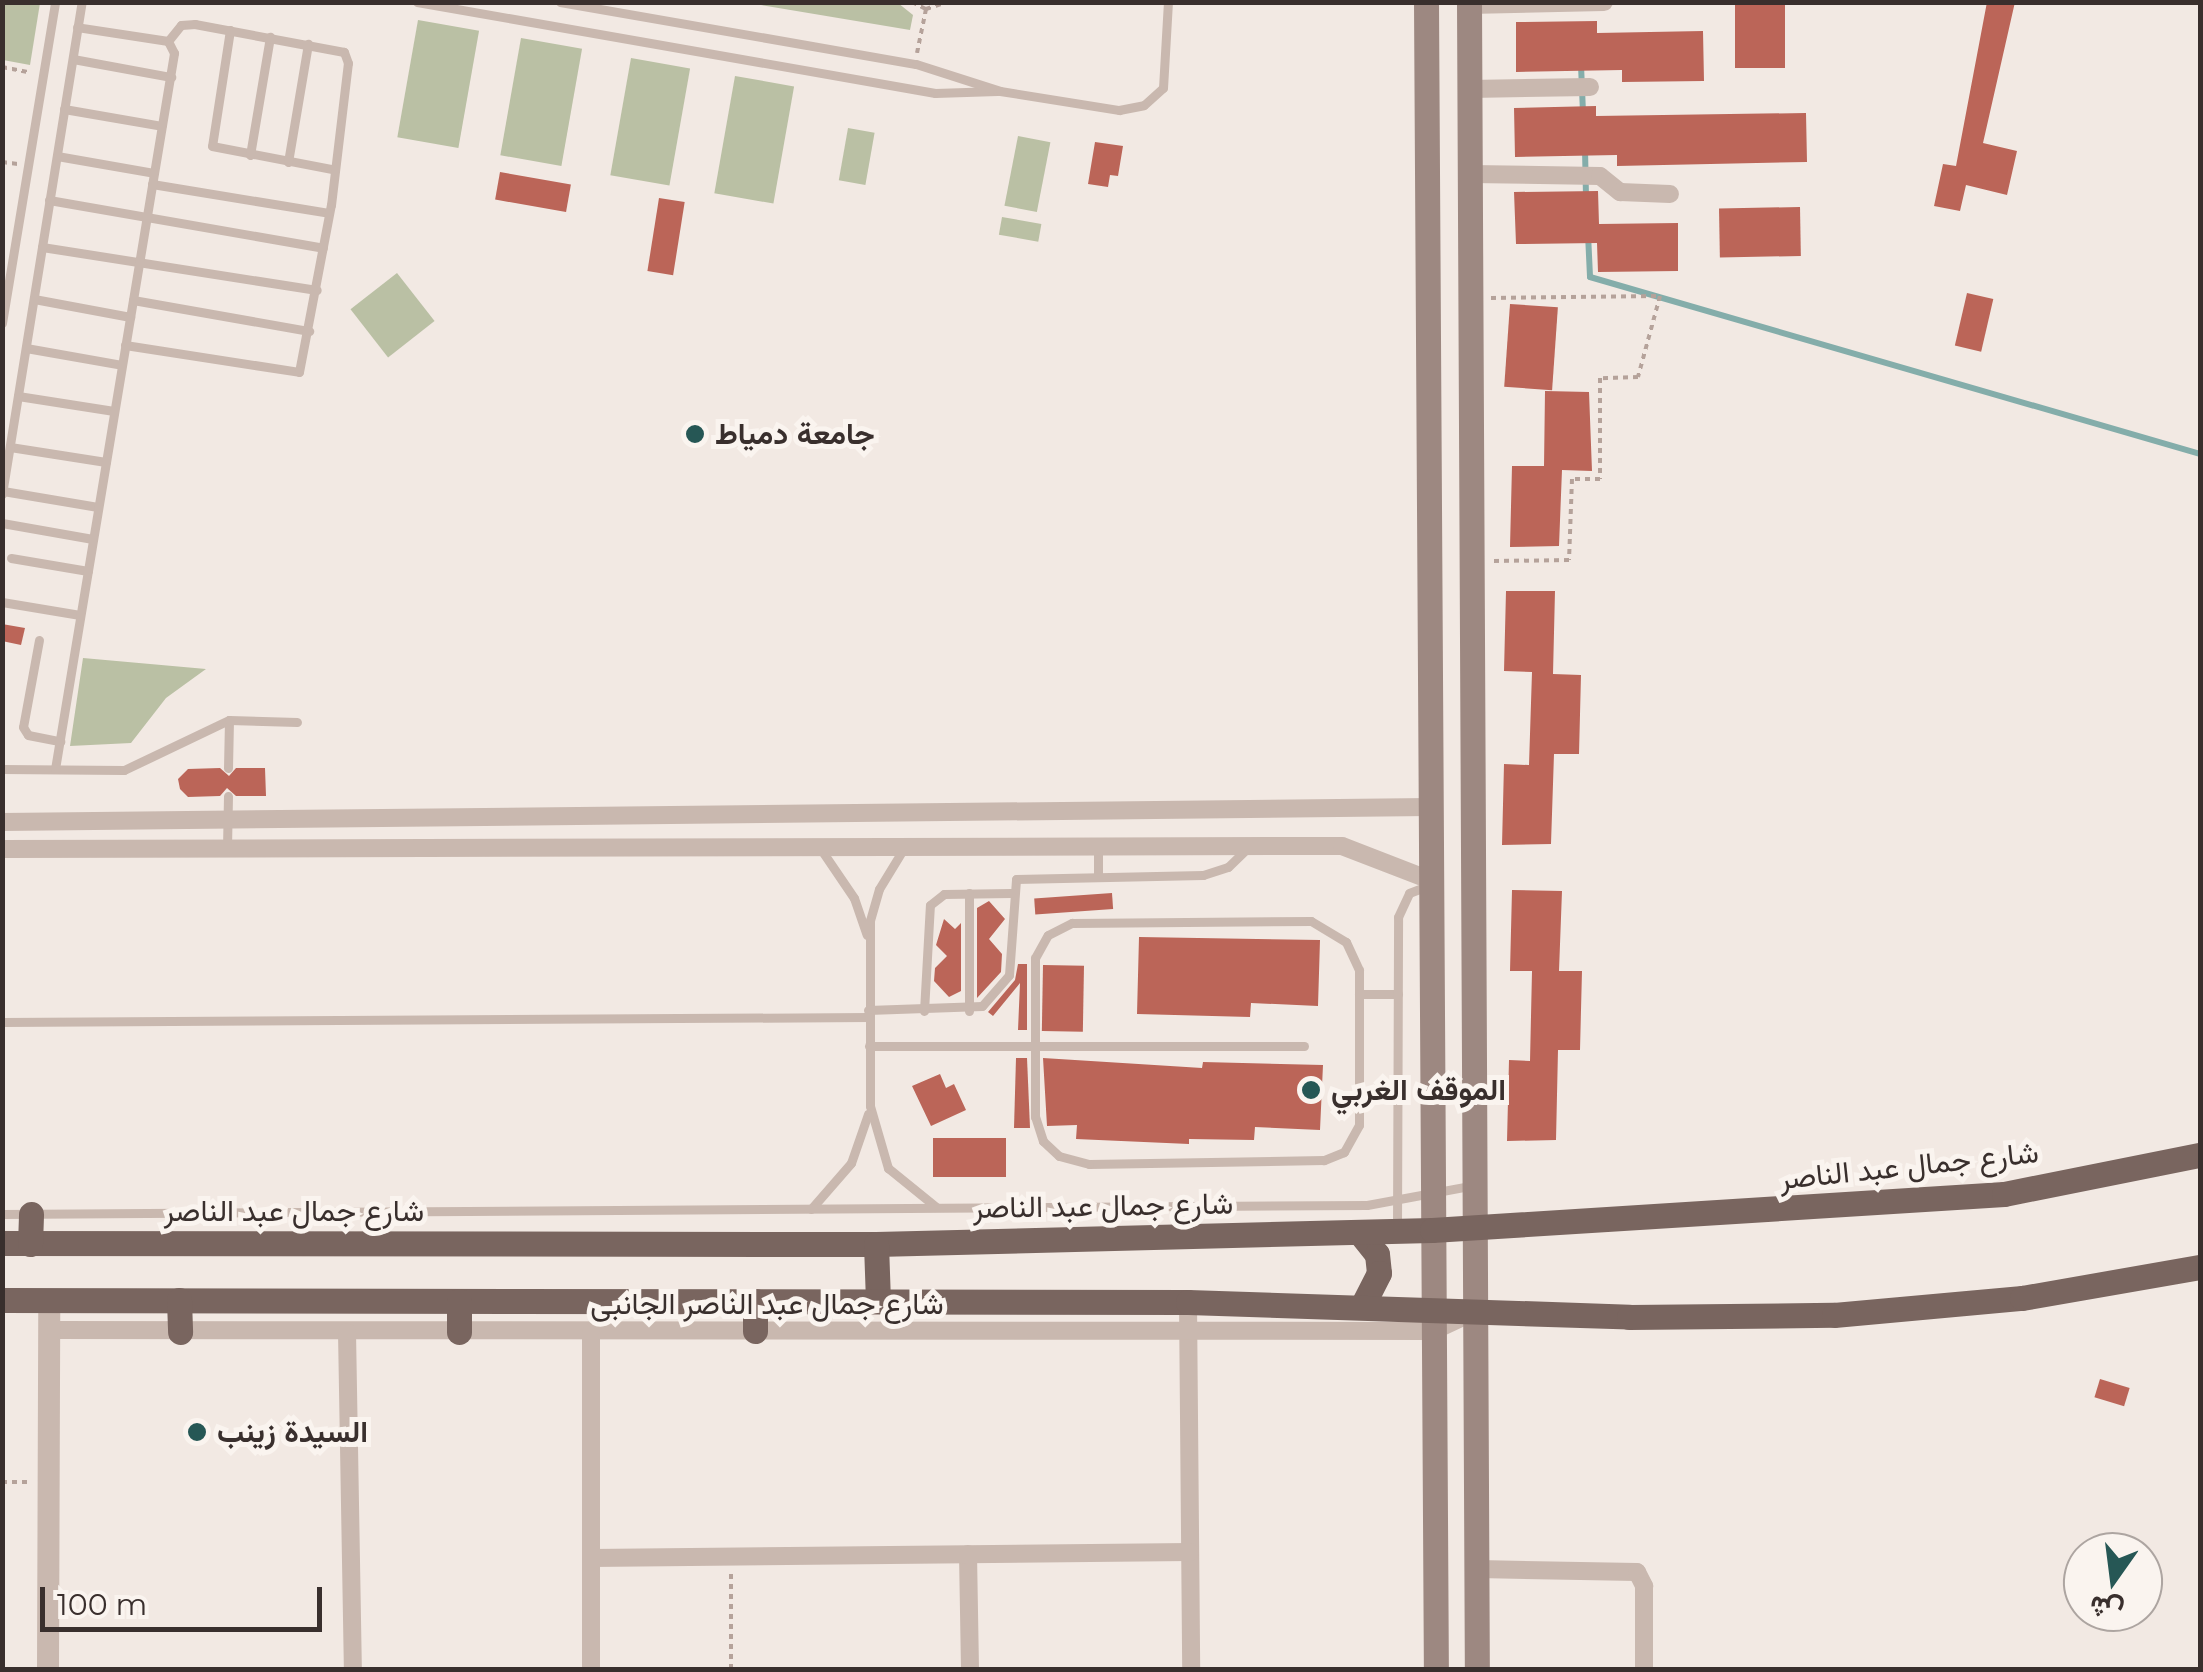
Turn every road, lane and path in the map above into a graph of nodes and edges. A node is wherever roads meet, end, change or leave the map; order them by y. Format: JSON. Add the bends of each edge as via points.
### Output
{"nodes":[{"id":1,"x":55,"y":2,"type":"edge"},
{"id":2,"x":82,"y":2,"type":"edge"},
{"id":3,"x":417,"y":2,"type":"edge"},
{"id":4,"x":560,"y":2,"type":"edge"},
{"id":5,"x":912,"y":2,"type":"edge"},
{"id":6,"x":948,"y":2,"type":"edge"},
{"id":7,"x":1168,"y":2,"type":"edge"},
{"id":8,"x":1426,"y":2,"type":"edge"},
{"id":9,"x":1604,"y":2,"type":"edge"},
{"id":10,"x":1470,"y":4,"type":"edge"},
{"id":11,"x":926,"y":9,"type":"junction"},
{"id":12,"x":78,"y":26,"type":"junction"},
{"id":13,"x":230,"y":30,"type":"junction"},
{"id":14,"x":270,"y":37,"type":"junction"},
{"id":15,"x":168,"y":41,"type":"junction"},
{"id":16,"x":308,"y":44,"type":"junction"},
{"id":17,"x":72,"y":60,"type":"junction"},
{"id":18,"x":916,"y":64,"type":"junction"},
{"id":19,"x":2,"y":67,"type":"edge"},
{"id":20,"x":43,"y":74,"type":"junction"},
{"id":21,"x":171,"y":77,"type":"junction"},
{"id":22,"x":1590,"y":87,"type":"dead end"},
{"id":23,"x":1470,"y":89,"type":"junction"},
{"id":24,"x":1000,"y":91,"type":"junction"},
{"id":25,"x":64,"y":109,"type":"junction"},
{"id":26,"x":162,"y":126,"type":"junction"},
{"id":27,"x":250,"y":155,"type":"junction"},
{"id":28,"x":57,"y":156,"type":"junction"},
{"id":29,"x":288,"y":162,"type":"junction"},
{"id":30,"x":332,"y":169,"type":"junction"},
{"id":31,"x":1470,"y":174,"type":"junction"},
{"id":32,"x":153,"y":178,"type":"junction"},
{"id":33,"x":1670,"y":194,"type":"dead end"},
{"id":34,"x":49,"y":200,"type":"junction"},
{"id":35,"x":329,"y":213,"type":"junction"},
{"id":36,"x":146,"y":217,"type":"junction"},
{"id":37,"x":42,"y":247,"type":"junction"},
{"id":38,"x":323,"y":248,"type":"junction"},
{"id":39,"x":139,"y":263,"type":"junction"},
{"id":40,"x":316,"y":290,"type":"junction"},
{"id":41,"x":1472,"y":298,"type":"junction"},
{"id":42,"x":34,"y":300,"type":"junction"},
{"id":43,"x":132,"y":300,"type":"junction"},
{"id":44,"x":130,"y":316,"type":"junction"},
{"id":45,"x":2,"y":323,"type":"edge"},
{"id":46,"x":309,"y":331,"type":"junction"},
{"id":47,"x":125,"y":345,"type":"junction"},
{"id":48,"x":26,"y":348,"type":"junction"},
{"id":49,"x":122,"y":365,"type":"junction"},
{"id":50,"x":18,"y":396,"type":"junction"},
{"id":51,"x":114,"y":411,"type":"junction"},
{"id":52,"x":10,"y":447,"type":"junction"},
{"id":53,"x":106,"y":462,"type":"junction"},
{"id":54,"x":3,"y":492,"type":"edge"},
{"id":55,"x":98,"y":507,"type":"junction"},
{"id":56,"x":2,"y":523,"type":"edge"},
{"id":57,"x":93,"y":539,"type":"junction"},
{"id":58,"x":11,"y":558,"type":"dead end"},
{"id":59,"x":1473,"y":561,"type":"junction"},
{"id":60,"x":88,"y":572,"type":"junction"},
{"id":61,"x":2,"y":602,"type":"edge"},
{"id":62,"x":80,"y":616,"type":"junction"},
{"id":63,"x":39,"y":640,"type":"dead end"},
{"id":64,"x":229,"y":720,"type":"junction"},
{"id":65,"x":297,"y":722,"type":"dead end"},
{"id":66,"x":60,"y":740,"type":"junction"},
{"id":67,"x":2,"y":768,"type":"edge"},
{"id":68,"x":228,"y":768,"type":"dead end"},
{"id":69,"x":55,"y":769,"type":"junction"},
{"id":70,"x":228,"y":796,"type":"dead end"},
{"id":71,"x":1429,"y":806,"type":"junction"},
{"id":72,"x":2,"y":822,"type":"edge"},
{"id":73,"x":227,"y":822,"type":"junction"},
{"id":74,"x":1251,"y":844,"type":"junction"},
{"id":75,"x":1098,"y":845,"type":"junction"},
{"id":76,"x":818,"y":846,"type":"junction"},
{"id":77,"x":906,"y":846,"type":"junction"},
{"id":78,"x":227,"y":848,"type":"junction"},
{"id":79,"x":2,"y":849,"type":"edge"},
{"id":80,"x":1098,"y":876,"type":"junction"},
{"id":81,"x":1430,"y":882,"type":"junction"},
{"id":82,"x":968,"y":893,"type":"junction"},
{"id":83,"x":1011,"y":893,"type":"junction"},
{"id":84,"x":868,"y":938,"type":"junction"},
{"id":85,"x":1359,"y":994,"type":"junction"},
{"id":86,"x":1398,"y":994,"type":"junction"},
{"id":87,"x":924,"y":1011,"type":"junction"},
{"id":88,"x":968,"y":1011,"type":"junction"},
{"id":89,"x":868,"y":1014,"type":"junction"},
{"id":90,"x":2,"y":1022,"type":"edge"},
{"id":91,"x":869,"y":1046,"type":"junction"},
{"id":92,"x":1035,"y":1046,"type":"junction"},
{"id":93,"x":1304,"y":1046,"type":"dead end"},
{"id":94,"x":870,"y":1106,"type":"junction"},
{"id":95,"x":2200,"y":1155,"type":"edge"},
{"id":96,"x":1477,"y":1184,"type":"junction"},
{"id":97,"x":1432,"y":1193,"type":"junction"},
{"id":98,"x":1398,"y":1200,"type":"junction"},
{"id":99,"x":812,"y":1208,"type":"junction"},
{"id":100,"x":939,"y":1208,"type":"junction"},
{"id":101,"x":2,"y":1214,"type":"edge"},
{"id":102,"x":31,"y":1214,"type":"junction"},
{"id":103,"x":1479,"y":1228,"type":"junction"},
{"id":104,"x":1432,"y":1230,"type":"junction"},
{"id":105,"x":1397,"y":1231,"type":"junction"},
{"id":106,"x":1359,"y":1232,"type":"junction"},
{"id":107,"x":2,"y":1244,"type":"edge"},
{"id":108,"x":30,"y":1244,"type":"junction"},
{"id":109,"x":876,"y":1244,"type":"junction"},
{"id":110,"x":2200,"y":1267,"type":"edge"},
{"id":111,"x":2,"y":1300,"type":"edge"},
{"id":112,"x":49,"y":1300,"type":"junction"},
{"id":113,"x":179,"y":1300,"type":"junction"},
{"id":114,"x":458,"y":1300,"type":"junction"},
{"id":115,"x":756,"y":1301,"type":"junction"},
{"id":116,"x":878,"y":1301,"type":"junction"},
{"id":117,"x":1188,"y":1302,"type":"junction"},
{"id":118,"x":1362,"y":1306,"type":"junction"},
{"id":119,"x":1479,"y":1309,"type":"junction"},
{"id":120,"x":1433,"y":1320,"type":"junction"},
{"id":121,"x":49,"y":1330,"type":"junction"},
{"id":122,"x":756,"y":1331,"type":"junction"},
{"id":123,"x":1188,"y":1331,"type":"junction"},
{"id":124,"x":180,"y":1332,"type":"junction"},
{"id":125,"x":347,"y":1332,"type":"junction"},
{"id":126,"x":459,"y":1332,"type":"junction"},
{"id":127,"x":591,"y":1332,"type":"junction"},
{"id":128,"x":2,"y":1482,"type":"edge"},
{"id":129,"x":49,"y":1482,"type":"junction"},
{"id":130,"x":1190,"y":1552,"type":"junction"},
{"id":131,"x":968,"y":1554,"type":"junction"},
{"id":132,"x":730,"y":1557,"type":"junction"},
{"id":133,"x":591,"y":1558,"type":"junction"},
{"id":134,"x":1478,"y":1569,"type":"junction"},
{"id":135,"x":48,"y":1670,"type":"edge"},
{"id":136,"x":353,"y":1670,"type":"edge"},
{"id":137,"x":590,"y":1670,"type":"edge"},
{"id":138,"x":731,"y":1670,"type":"edge"},
{"id":139,"x":970,"y":1670,"type":"edge"},
{"id":140,"x":1191,"y":1670,"type":"edge"},
{"id":141,"x":1436,"y":1670,"type":"edge"},
{"id":142,"x":1478,"y":1670,"type":"edge"},
{"id":143,"x":1644,"y":1670,"type":"edge"}],
"edges":[{"from":1,"to":20,"type":"lane"},
{"from":2,"to":12,"type":"lane"},
{"from":3,"to":24,"type":"lane","via":[[934,92]]},
{"from":4,"to":18,"type":"lane"},
{"from":5,"to":11,"type":"path"},
{"from":6,"to":11,"type":"path"},
{"from":7,"to":24,"type":"lane","via":[[1167,76],[1144,105],[1120,110]]},
{"from":8,"to":71,"type":"main road"},
{"from":9,"to":10,"type":"street"},
{"from":10,"to":23,"type":"main road"},
{"from":11,"to":18,"type":"path"},
{"from":12,"to":15,"type":"lane"},
{"from":12,"to":17,"type":"lane"},
{"from":13,"to":14,"type":"lane"},
{"from":13,"to":15,"type":"lane","via":[[188,23]]},
{"from":13,"to":27,"type":"lane","via":[[211,144]]},
{"from":14,"to":16,"type":"lane"},
{"from":14,"to":27,"type":"lane"},
{"from":15,"to":21,"type":"lane"},
{"from":16,"to":29,"type":"lane"},
{"from":16,"to":30,"type":"lane","via":[[340,50],[348,59]]},
{"from":17,"to":21,"type":"lane"},
{"from":17,"to":25,"type":"lane"},
{"from":18,"to":24,"type":"lane"},
{"from":19,"to":20,"type":"path"},
{"from":20,"to":45,"type":"lane"},
{"from":21,"to":26,"type":"lane"},
{"from":22,"to":23,"type":"street"},
{"from":23,"to":31,"type":"main road"},
{"from":25,"to":26,"type":"lane"},
{"from":25,"to":28,"type":"lane"},
{"from":26,"to":32,"type":"lane"},
{"from":27,"to":29,"type":"lane"},
{"from":28,"to":32,"type":"lane"},
{"from":28,"to":34,"type":"lane"},
{"from":29,"to":30,"type":"lane"},
{"from":30,"to":35,"type":"lane"},
{"from":31,"to":33,"type":"street","via":[[1600,176],[1620,192]]},
{"from":31,"to":41,"type":"main road"},
{"from":32,"to":35,"type":"lane"},
{"from":32,"to":36,"type":"lane"},
{"from":34,"to":36,"type":"lane"},
{"from":34,"to":37,"type":"lane"},
{"from":35,"to":38,"type":"lane"},
{"from":36,"to":38,"type":"lane"},
{"from":36,"to":39,"type":"lane"},
{"from":37,"to":39,"type":"lane"},
{"from":37,"to":42,"type":"lane"},
{"from":38,"to":40,"type":"lane"},
{"from":39,"to":40,"type":"lane"},
{"from":39,"to":43,"type":"lane"},
{"from":40,"to":46,"type":"lane"},
{"from":41,"to":59,"type":"main road"},
{"from":41,"to":59,"type":"path","via":[[1660,296],[1638,378],[1600,378],[1600,479],[1572,479],[1568,560]]},
{"from":42,"to":44,"type":"lane"},
{"from":42,"to":48,"type":"lane"},
{"from":43,"to":44,"type":"lane"},
{"from":43,"to":46,"type":"lane"},
{"from":44,"to":47,"type":"lane"},
{"from":46,"to":47,"type":"lane","via":[[296,374]]},
{"from":47,"to":49,"type":"lane"},
{"from":48,"to":49,"type":"lane"},
{"from":48,"to":50,"type":"lane"},
{"from":49,"to":51,"type":"lane"},
{"from":50,"to":51,"type":"lane"},
{"from":50,"to":52,"type":"lane"},
{"from":51,"to":53,"type":"lane"},
{"from":52,"to":53,"type":"lane"},
{"from":52,"to":54,"type":"lane"},
{"from":53,"to":55,"type":"lane"},
{"from":54,"to":55,"type":"lane"},
{"from":55,"to":57,"type":"lane"},
{"from":56,"to":57,"type":"lane"},
{"from":57,"to":60,"type":"lane"},
{"from":58,"to":60,"type":"lane"},
{"from":59,"to":96,"type":"main road"},
{"from":60,"to":62,"type":"lane"},
{"from":61,"to":62,"type":"lane"},
{"from":62,"to":66,"type":"lane"},
{"from":63,"to":66,"type":"lane","via":[[24,727],[28,735]]},
{"from":64,"to":65,"type":"lane"},
{"from":64,"to":68,"type":"lane"},
{"from":64,"to":69,"type":"lane","via":[[135,768]]},
{"from":66,"to":69,"type":"lane"},
{"from":67,"to":69,"type":"lane"},
{"from":70,"to":73,"type":"lane"},
{"from":71,"to":73,"type":"street"},
{"from":71,"to":81,"type":"main road"},
{"from":72,"to":73,"type":"street"},
{"from":73,"to":78,"type":"lane"},
{"from":74,"to":75,"type":"street"},
{"from":74,"to":80,"type":"lane","via":[[1211,874]]},
{"from":74,"to":81,"type":"street","via":[[1342,846]]},
{"from":75,"to":77,"type":"street"},
{"from":75,"to":80,"type":"lane"},
{"from":76,"to":77,"type":"street"},
{"from":76,"to":78,"type":"street"},
{"from":76,"to":84,"type":"lane","via":[[854,898]]},
{"from":77,"to":84,"type":"lane","via":[[879,889]]},
{"from":78,"to":79,"type":"street"},
{"from":80,"to":83,"type":"lane","via":[[1021,877]]},
{"from":81,"to":86,"type":"lane","via":[[1409,892],[1399,908]]},
{"from":81,"to":97,"type":"main road"},
{"from":82,"to":83,"type":"lane"},
{"from":82,"to":87,"type":"lane","via":[[944,894],[926,913]]},
{"from":82,"to":88,"type":"lane"},
{"from":83,"to":88,"type":"lane","via":[[1009,975],[982,1006]]},
{"from":84,"to":89,"type":"lane"},
{"from":85,"to":86,"type":"lane"},
{"from":85,"to":92,"type":"lane","via":[[1352,950],[1330,928],[1311,921],[1072,923],[1055,929],[1038,949]]},
{"from":85,"to":92,"type":"lane","via":[[1359,1125],[1352,1144],[1324,1160],[1068,1161],[1050,1150],[1036,1126]]},
{"from":86,"to":98,"type":"lane"},
{"from":87,"to":88,"type":"lane"},
{"from":87,"to":89,"type":"lane"},
{"from":89,"to":90,"type":"lane"},
{"from":89,"to":91,"type":"lane"},
{"from":91,"to":92,"type":"lane"},
{"from":91,"to":94,"type":"lane"},
{"from":92,"to":93,"type":"lane"},
{"from":94,"to":99,"type":"lane","via":[[851,1163]]},
{"from":94,"to":100,"type":"lane","via":[[888,1168]]},
{"from":95,"to":103,"type":"main road","name":"شارع جمال عبد الناصر","via":[[2004,1194]]},
{"from":96,"to":97,"type":"lane"},
{"from":96,"to":103,"type":"main road"},
{"from":97,"to":98,"type":"lane"},
{"from":97,"to":104,"type":"main road"},
{"from":98,"to":100,"type":"lane"},
{"from":98,"to":105,"type":"lane"},
{"from":99,"to":100,"type":"lane"},
{"from":99,"to":102,"type":"lane"},
{"from":101,"to":102,"type":"lane"},
{"from":102,"to":108,"type":"main road"},
{"from":103,"to":104,"type":"main road","name":"شارع جمال عبد الناصر"},
{"from":103,"to":119,"type":"main road"},
{"from":104,"to":105,"type":"main road","name":"شارع جمال عبد الناصر"},
{"from":104,"to":120,"type":"main road"},
{"from":105,"to":106,"type":"main road","name":"شارع جمال عبد الناصر"},
{"from":106,"to":109,"type":"main road","name":"شارع جمال عبد الناصر"},
{"from":106,"to":118,"type":"main road","via":[[1376,1254],[1380,1273]]},
{"from":107,"to":108,"type":"main road","name":"شارع جمال عبد الناصر"},
{"from":108,"to":109,"type":"main road","name":"شارع جمال عبد الناصر"},
{"from":109,"to":116,"type":"main road"},
{"from":110,"to":119,"type":"main road","via":[[2022,1298],[1834,1315],[1630,1317]]},
{"from":111,"to":112,"type":"main road"},
{"from":112,"to":113,"type":"main road"},
{"from":112,"to":121,"type":"street"},
{"from":113,"to":114,"type":"main road"},
{"from":113,"to":124,"type":"main road"},
{"from":114,"to":115,"type":"main road"},
{"from":114,"to":126,"type":"main road"},
{"from":115,"to":116,"type":"main road"},
{"from":115,"to":122,"type":"main road"},
{"from":116,"to":117,"type":"main road"},
{"from":117,"to":118,"type":"main road"},
{"from":117,"to":123,"type":"street"},
{"from":118,"to":120,"type":"main road"},
{"from":119,"to":120,"type":"main road"},
{"from":119,"to":134,"type":"main road"},
{"from":120,"to":123,"type":"street","name":"شارع جمال عبد الناصر الجانبى"},
{"from":120,"to":141,"type":"main road"},
{"from":121,"to":124,"type":"street","name":"شارع جمال عبد الناصر الجانبى"},
{"from":121,"to":129,"type":"street"},
{"from":122,"to":123,"type":"street","name":"شارع جمال عبد الناصر الجانبى"},
{"from":122,"to":127,"type":"street","name":"شارع جمال عبد الناصر الجانبى"},
{"from":123,"to":130,"type":"street"},
{"from":124,"to":125,"type":"street","name":"شارع جمال عبد الناصر الجانبى"},
{"from":125,"to":126,"type":"street","name":"شارع جمال عبد الناصر الجانبى"},
{"from":125,"to":136,"type":"street"},
{"from":126,"to":127,"type":"street","name":"شارع جمال عبد الناصر الجانبى"},
{"from":127,"to":133,"type":"street"},
{"from":128,"to":129,"type":"path"},
{"from":129,"to":135,"type":"street"},
{"from":130,"to":131,"type":"street"},
{"from":130,"to":140,"type":"street"},
{"from":131,"to":132,"type":"street"},
{"from":131,"to":139,"type":"street"},
{"from":132,"to":133,"type":"street"},
{"from":132,"to":138,"type":"path"},
{"from":133,"to":137,"type":"street"},
{"from":134,"to":142,"type":"main road"},
{"from":134,"to":143,"type":"street","via":[[1638,1572],[1644,1586]]}]}
